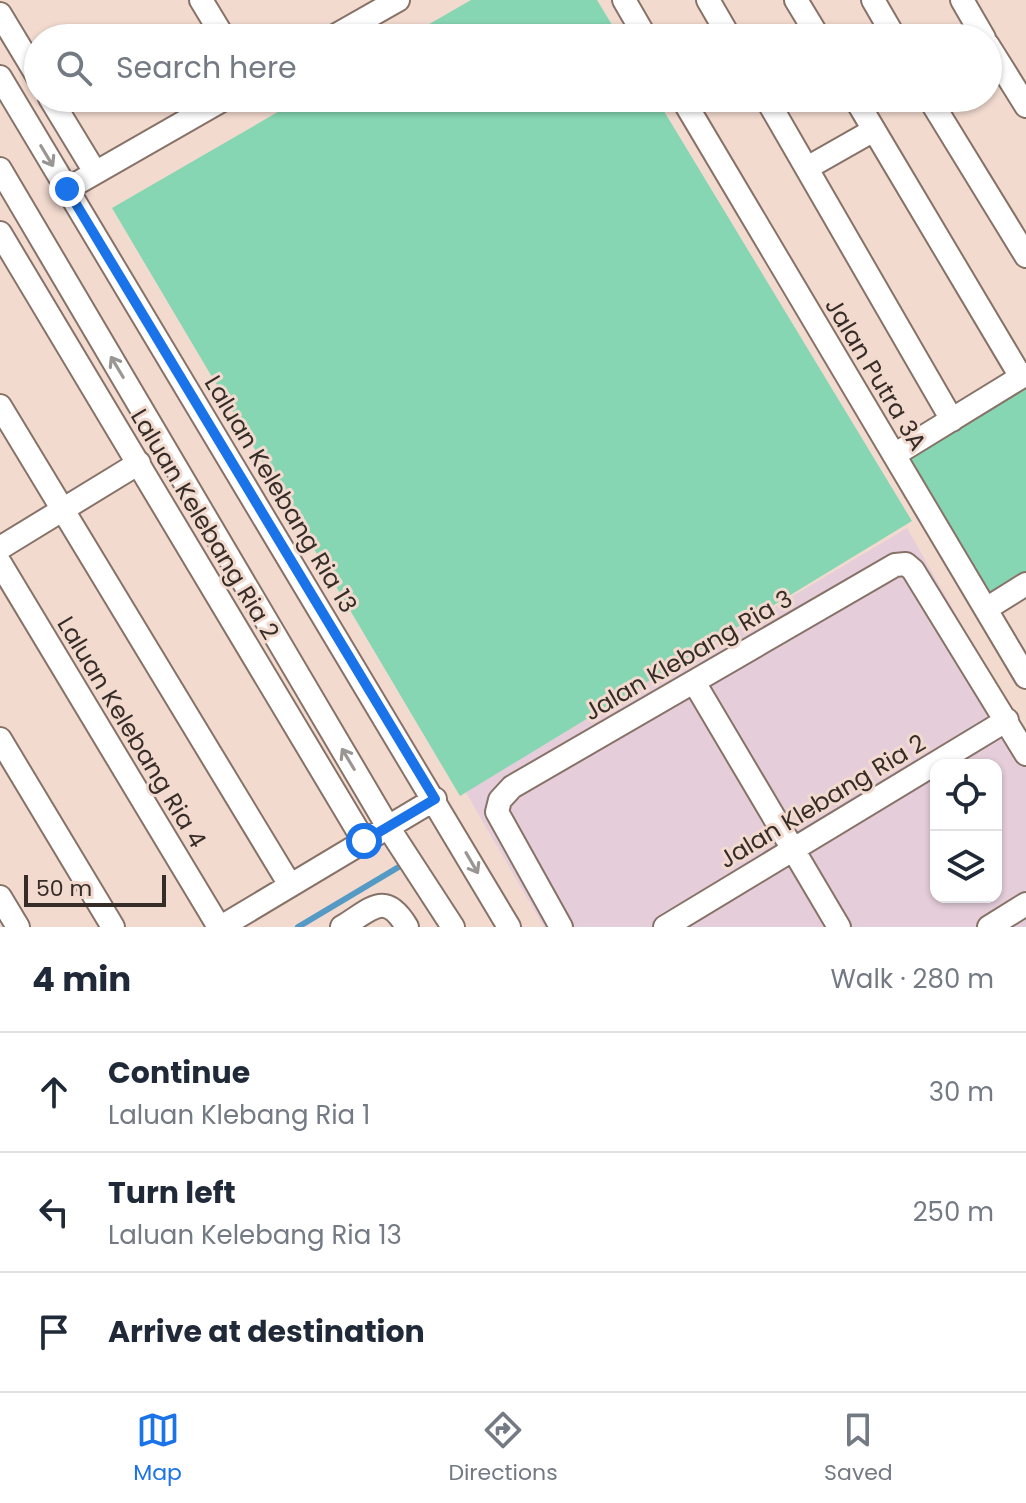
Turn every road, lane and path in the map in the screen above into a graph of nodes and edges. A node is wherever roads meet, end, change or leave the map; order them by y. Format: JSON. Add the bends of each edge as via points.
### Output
{"nodes":[{"id":1,"x":201,"y":0,"type":"edge"},
{"id":2,"x":398,"y":0,"type":"edge"},
{"id":3,"x":624,"y":0,"type":"edge"},
{"id":4,"x":708,"y":0,"type":"edge"},
{"id":5,"x":796,"y":0,"type":"edge"},
{"id":6,"x":873,"y":0,"type":"edge"},
{"id":7,"x":962,"y":0,"type":"edge"},
{"id":8,"x":0,"y":14,"type":"edge"},
{"id":9,"x":216,"y":24,"type":"edge"},
{"id":10,"x":356,"y":24,"type":"edge"},
{"id":11,"x":638,"y":24,"type":"edge"},
{"id":12,"x":722,"y":24,"type":"edge"},
{"id":13,"x":811,"y":24,"type":"edge"},
{"id":14,"x":887,"y":24,"type":"edge"},
{"id":15,"x":975,"y":24,"type":"edge"},
{"id":16,"x":24,"y":54,"type":"edge"},
{"id":17,"x":1002,"y":70,"type":"edge"},
{"id":18,"x":2,"y":86,"type":"edge"},
{"id":19,"x":1026,"y":106,"type":"edge"},
{"id":20,"x":59,"y":112,"type":"edge"},
{"id":21,"x":201,"y":112,"type":"edge"},
{"id":22,"x":690,"y":112,"type":"edge"},
{"id":23,"x":774,"y":112,"type":"edge"},
{"id":24,"x":863,"y":112,"type":"edge"},
{"id":25,"x":938,"y":112,"type":"edge"},
{"id":26,"x":874,"y":130,"type":"junction"},
{"id":27,"x":807,"y":168,"type":"junction"},
{"id":28,"x":0,"y":169,"type":"edge"},
{"id":29,"x":95,"y":172,"type":"junction"},
{"id":30,"x":67,"y":189,"type":"junction"},
{"id":31,"x":0,"y":233,"type":"edge"},
{"id":32,"x":1026,"y":256,"type":"edge"},
{"id":33,"x":1024,"y":376,"type":"edge"},
{"id":34,"x":0,"y":406,"type":"edge"},
{"id":35,"x":952,"y":420,"type":"junction"},
{"id":36,"x":894,"y":455,"type":"junction"},
{"id":37,"x":139,"y":463,"type":"junction"},
{"id":38,"x":62,"y":510,"type":"junction"},
{"id":39,"x":0,"y":548,"type":"edge"},
{"id":40,"x":0,"y":563,"type":"edge"},
{"id":41,"x":1026,"y":584,"type":"edge"},
{"id":42,"x":986,"y":609,"type":"junction"},
{"id":43,"x":1026,"y":677,"type":"edge"},
{"id":44,"x":694,"y":682,"type":"junction"},
{"id":45,"x":1007,"y":720,"type":"junction"},
{"id":46,"x":0,"y":739,"type":"edge"},
{"id":47,"x":1026,"y":754,"type":"edge"},
{"id":48,"x":435,"y":799,"type":"junction"},
{"id":49,"x":388,"y":827,"type":"junction"},
{"id":50,"x":364,"y":841,"type":"junction"},
{"id":51,"x":793,"y":849,"type":"junction"},
{"id":52,"x":290,"y":885,"type":"junction"},
{"id":53,"x":2,"y":904,"type":"edge"},
{"id":54,"x":1026,"y":904,"type":"edge"},
{"id":55,"x":18,"y":927,"type":"edge"},
{"id":56,"x":113,"y":927,"type":"edge"},
{"id":57,"x":220,"y":927,"type":"edge"},
{"id":58,"x":342,"y":927,"type":"edge"},
{"id":59,"x":407,"y":927,"type":"edge"},
{"id":60,"x":453,"y":927,"type":"edge"},
{"id":61,"x":509,"y":927,"type":"edge"},
{"id":62,"x":561,"y":927,"type":"edge"},
{"id":63,"x":665,"y":927,"type":"edge"},
{"id":64,"x":839,"y":927,"type":"edge"},
{"id":65,"x":989,"y":927,"type":"edge"}],
"edges":[{"from":1,"to":9,"type":"street"},
{"from":2,"to":10,"type":"street"},
{"from":3,"to":11,"type":"street"},
{"from":4,"to":12,"type":"street"},
{"from":5,"to":13,"type":"street"},
{"from":6,"to":14,"type":"street"},
{"from":7,"to":15,"type":"street"},
{"from":8,"to":16,"type":"street"},
{"from":17,"to":19,"type":"street"},
{"from":18,"to":30,"type":"street","name":"Laluan Kelebang Ria 13","one_way":true},
{"from":20,"to":29,"type":"street"},
{"from":21,"to":29,"type":"street"},
{"from":22,"to":36,"type":"street","name":"Jalan Putra 3A"},
{"from":23,"to":27,"type":"street"},
{"from":24,"to":26,"type":"street"},
{"from":25,"to":32,"type":"street"},
{"from":26,"to":27,"type":"street"},
{"from":26,"to":33,"type":"street"},
{"from":27,"to":35,"type":"street"},
{"from":49,"to":28,"type":"street","one_way":true},
{"from":29,"to":30,"type":"street"},
{"from":30,"to":48,"type":"street","name":"Laluan Kelebang Ria 13"},
{"from":31,"to":37,"type":"street","name":"Laluan Kelebang Ria 2"},
{"from":33,"to":35,"type":"street"},
{"from":34,"to":38,"type":"street"},
{"from":35,"to":36,"type":"street"},
{"from":36,"to":42,"type":"street","name":"Jalan Putra 3A"},
{"from":37,"to":38,"type":"street"},
{"from":37,"to":50,"type":"street","name":"Laluan Kelebang Ria 2"},
{"from":38,"to":39,"type":"street"},
{"from":38,"to":52,"type":"street"},
{"from":40,"to":57,"type":"street","name":"Laluan Kelebang Ria 4"},
{"from":41,"to":42,"type":"street"},
{"from":42,"to":43,"type":"street","name":"Jalan Putra 3A"},
{"from":44,"to":45,"type":"street","name":"Jalan Klebang Ria 3","via":[[895,565],[906,564]]},
{"from":44,"to":51,"type":"street"},
{"from":44,"to":62,"type":"street","name":"Jalan Klebang Ria 3","via":[[512,787],[500,800],[497,812]]},
{"from":45,"to":47,"type":"street"},
{"from":45,"to":51,"type":"street","name":"Jalan Klebang Ria 2"},
{"from":46,"to":56,"type":"street"},
{"from":48,"to":49,"type":"street"},
{"from":48,"to":61,"type":"street","name":"Laluan Kelebang Ria 13","one_way":true},
{"from":49,"to":50,"type":"street"},
{"from":49,"to":60,"type":"street"},
{"from":50,"to":52,"type":"street"},
{"from":51,"to":63,"type":"street","name":"Jalan Klebang Ria 2"},
{"from":51,"to":64,"type":"street"},
{"from":52,"to":57,"type":"street"},
{"from":53,"to":55,"type":"street"},
{"from":54,"to":65,"type":"street"},
{"from":58,"to":59,"type":"street","via":[[379,905],[396,907]]}]}
